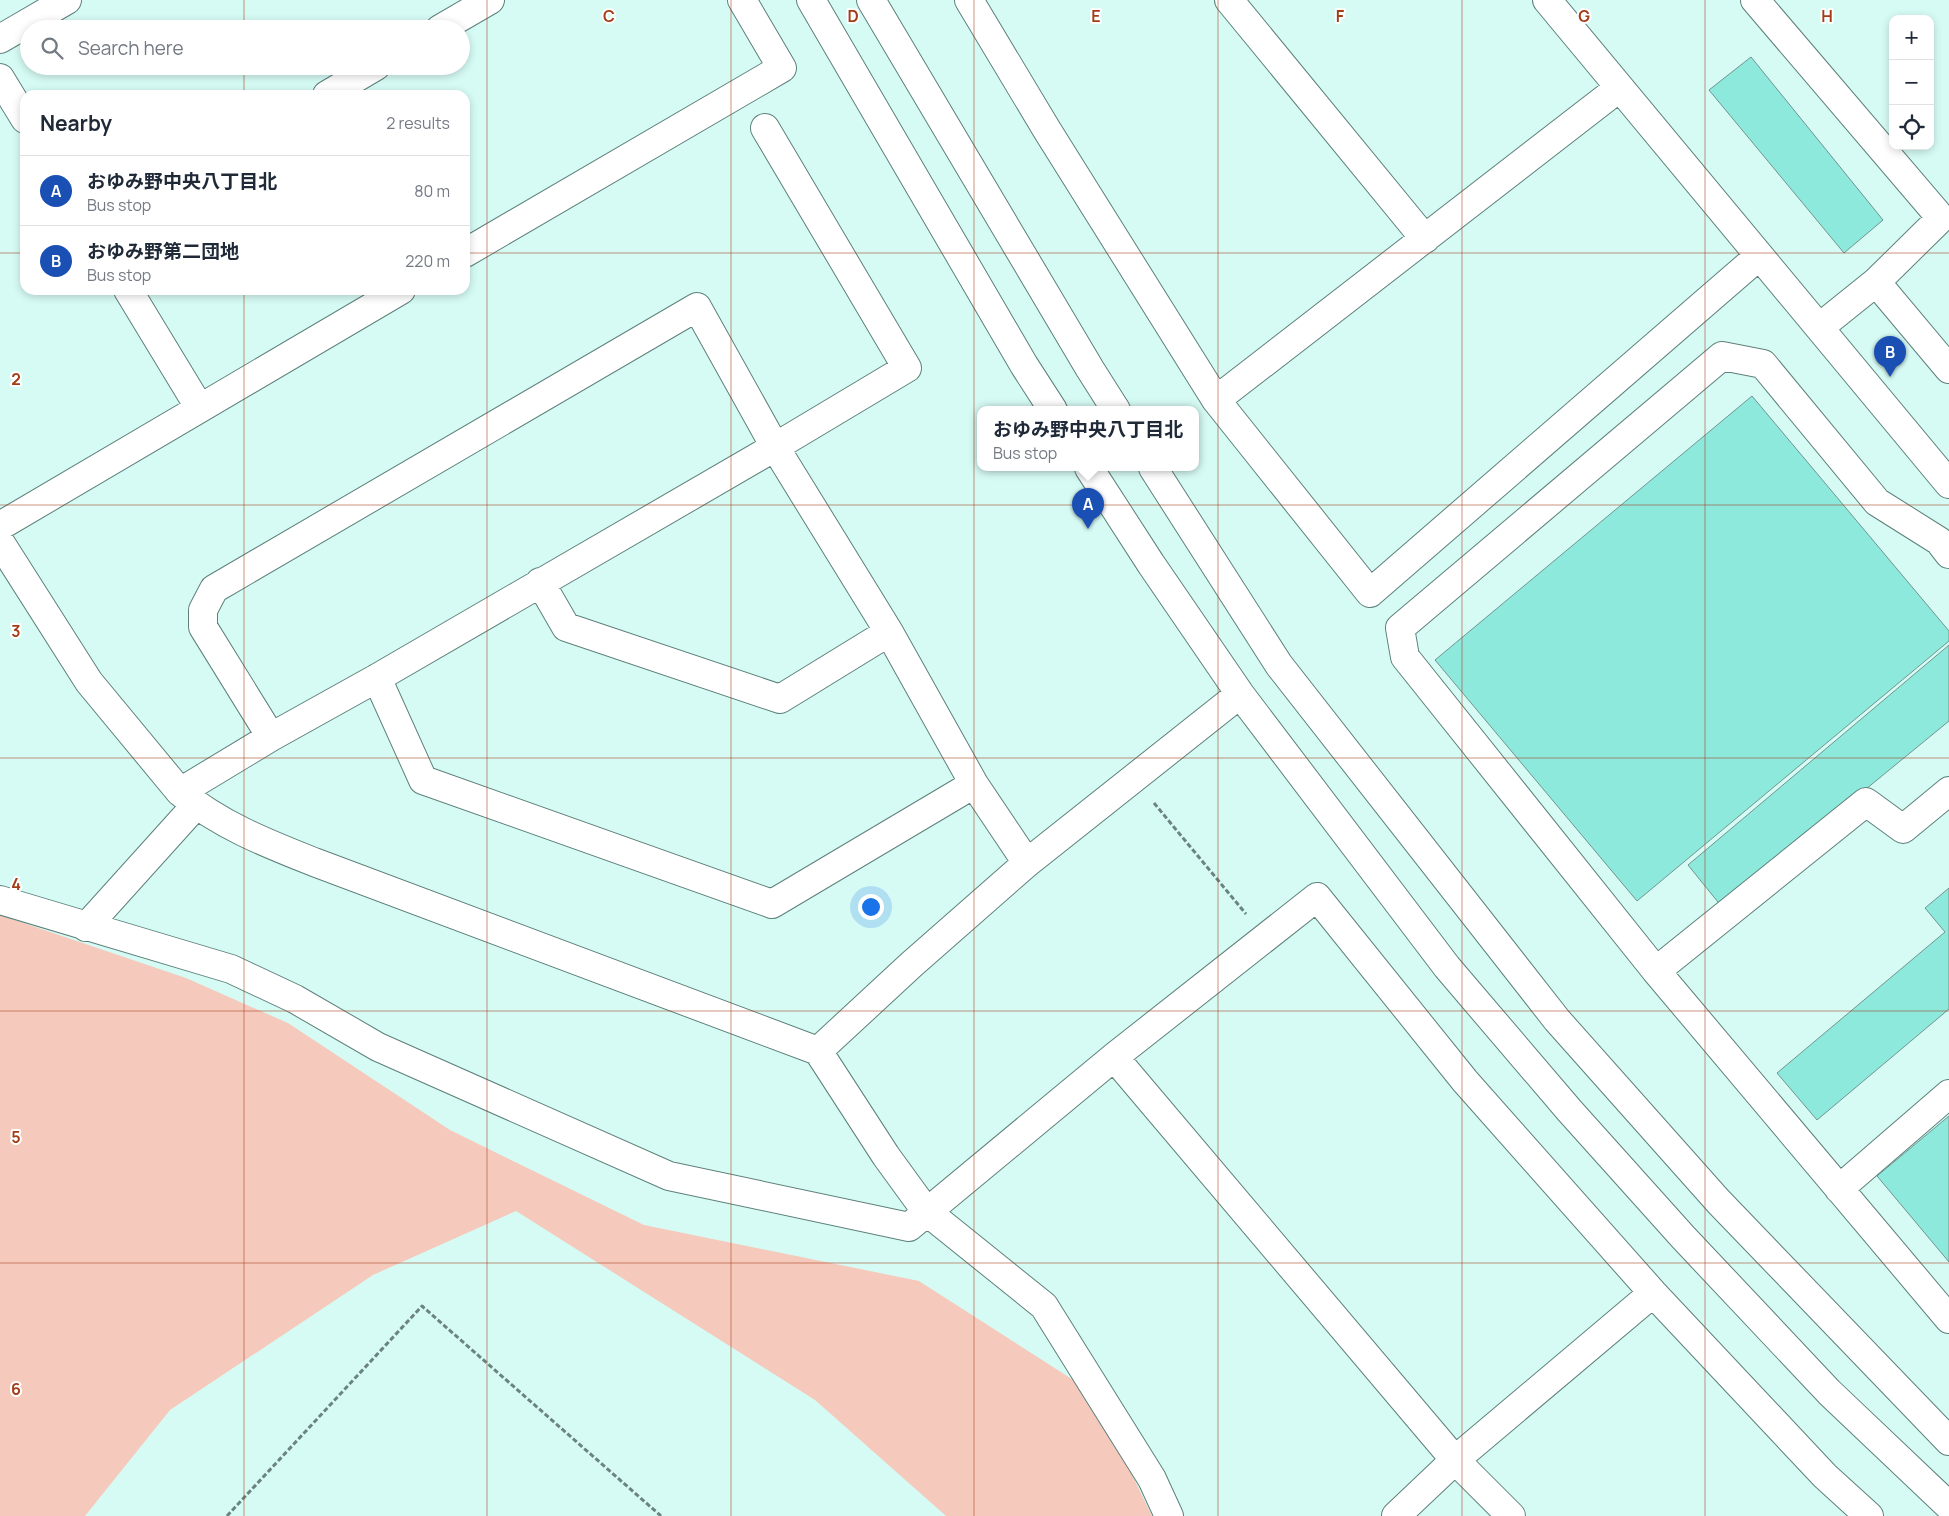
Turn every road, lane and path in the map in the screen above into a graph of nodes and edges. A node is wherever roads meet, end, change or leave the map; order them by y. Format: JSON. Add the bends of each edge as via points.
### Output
{"nodes":[{"id":1,"x":67,"y":0,"type":"edge"},
{"id":2,"x":490,"y":0,"type":"edge"},
{"id":3,"x":742,"y":0,"type":"edge"},
{"id":4,"x":811,"y":0,"type":"edge"},
{"id":5,"x":871,"y":0,"type":"edge"},
{"id":6,"x":969,"y":0,"type":"edge"},
{"id":7,"x":1229,"y":0,"type":"edge"},
{"id":8,"x":1547,"y":0,"type":"edge"},
{"id":9,"x":1755,"y":0,"type":"edge"},
{"id":10,"x":33,"y":20,"type":"edge"},
{"id":11,"x":456,"y":20,"type":"edge"},
{"id":12,"x":20,"y":27,"type":"edge"},
{"id":13,"x":0,"y":39,"type":"edge"},
{"id":14,"x":361,"y":75,"type":"edge"},
{"id":15,"x":0,"y":78,"type":"edge"},
{"id":16,"x":1619,"y":88,"type":"junction"},
{"id":17,"x":335,"y":90,"type":"edge"},
{"id":18,"x":20,"y":111,"type":"edge"},
{"id":19,"x":765,"y":128,"type":"dead end"},
{"id":20,"x":1425,"y":239,"type":"junction"},
{"id":21,"x":470,"y":250,"type":"edge"},
{"id":22,"x":1759,"y":256,"type":"junction"},
{"id":23,"x":1876,"y":282,"type":"junction"},
{"id":24,"x":131,"y":295,"type":"edge"},
{"id":25,"x":392,"y":295,"type":"edge"},
{"id":26,"x":1820,"y":327,"type":"junction"},
{"id":27,"x":1949,"y":369,"type":"edge"},
{"id":28,"x":1216,"y":400,"type":"junction"},
{"id":29,"x":1050,"y":406,"type":"edge"},
{"id":30,"x":1114,"y":406,"type":"edge"},
{"id":31,"x":199,"y":407,"type":"junction"},
{"id":32,"x":776,"y":447,"type":"junction"},
{"id":33,"x":1091,"y":471,"type":"edge"},
{"id":34,"x":1155,"y":471,"type":"edge"},
{"id":35,"x":1949,"y":484,"type":"edge"},
{"id":36,"x":0,"y":526,"type":"edge"},
{"id":37,"x":0,"y":542,"type":"edge"},
{"id":38,"x":1949,"y":554,"type":"edge"},
{"id":39,"x":540,"y":582,"type":"junction"},
{"id":40,"x":889,"y":632,"type":"junction"},
{"id":41,"x":377,"y":678,"type":"junction"},
{"id":42,"x":1240,"y":694,"type":"junction"},
{"id":43,"x":271,"y":737,"type":"junction"},
{"id":44,"x":1135,"y":779,"type":"junction"},
{"id":45,"x":974,"y":784,"type":"junction"},
{"id":46,"x":1949,"y":791,"type":"edge"},
{"id":47,"x":188,"y":798,"type":"junction"},
{"id":48,"x":1027,"y":864,"type":"junction"},
{"id":49,"x":0,"y":900,"type":"edge"},
{"id":50,"x":86,"y":927,"type":"junction"},
{"id":51,"x":1266,"y":938,"type":"junction"},
{"id":52,"x":1656,"y":971,"type":"junction"},
{"id":53,"x":818,"y":1051,"type":"junction"},
{"id":54,"x":1114,"y":1057,"type":"junction"},
{"id":55,"x":1949,"y":1094,"type":"edge"},
{"id":56,"x":1838,"y":1188,"type":"junction"},
{"id":57,"x":926,"y":1212,"type":"junction"},
{"id":58,"x":1653,"y":1293,"type":"junction"},
{"id":59,"x":1949,"y":1319,"type":"edge"},
{"id":60,"x":1949,"y":1441,"type":"edge"},
{"id":61,"x":1455,"y":1460,"type":"junction"},
{"id":62,"x":1949,"y":1506,"type":"edge"},
{"id":63,"x":227,"y":1516,"type":"edge"},
{"id":64,"x":661,"y":1516,"type":"edge"},
{"id":65,"x":1169,"y":1516,"type":"edge"},
{"id":66,"x":1396,"y":1516,"type":"edge"},
{"id":67,"x":1511,"y":1516,"type":"edge"},
{"id":68,"x":1869,"y":1516,"type":"edge"}],
"edges":[{"from":1,"to":10,"type":"street"},
{"from":2,"to":11,"type":"street"},
{"from":3,"to":21,"type":"street","via":[[782,68]]},
{"from":4,"to":29,"type":"street"},
{"from":5,"to":30,"type":"street"},
{"from":6,"to":28,"type":"street"},
{"from":7,"to":20,"type":"street"},
{"from":8,"to":16,"type":"street"},
{"from":9,"to":23,"type":"street","via":[[1941,218]]},
{"from":12,"to":13,"type":"street"},
{"from":14,"to":17,"type":"street"},
{"from":15,"to":18,"type":"street"},
{"from":16,"to":20,"type":"street"},
{"from":16,"to":22,"type":"street"},
{"from":19,"to":32,"type":"street","via":[[907,368]]},
{"from":20,"to":28,"type":"street"},
{"from":22,"to":26,"type":"street"},
{"from":22,"to":28,"type":"street","via":[[1370,593]]},
{"from":23,"to":26,"type":"street"},
{"from":23,"to":27,"type":"street"},
{"from":24,"to":31,"type":"street"},
{"from":25,"to":31,"type":"street"},
{"from":26,"to":35,"type":"street"},
{"from":31,"to":36,"type":"street"},
{"from":32,"to":39,"type":"street"},
{"from":32,"to":40,"type":"street"},
{"from":32,"to":43,"type":"street","via":[[697,307],[214,589],[202,610],[203,627]]},
{"from":33,"to":42,"type":"street","via":[[1150,564]]},
{"from":34,"to":60,"type":"street","via":[[1279,665],[1558,1020],[1718,1201]]},
{"from":37,"to":47,"type":"street","via":[[89,682]]},
{"from":38,"to":52,"type":"street","via":[[1939,541],[1877,502],[1763,364],[1722,356],[1400,628],[1405,657]]},
{"from":39,"to":40,"type":"street","via":[[566,627],[780,699]]},
{"from":39,"to":41,"type":"street"},
{"from":40,"to":45,"type":"street"},
{"from":41,"to":43,"type":"street"},
{"from":41,"to":45,"type":"street","via":[[423,780],[772,904]]},
{"from":42,"to":44,"type":"street"},
{"from":42,"to":62,"type":"street","via":[[1447,967],[1569,1110],[1829,1392]]},
{"from":43,"to":47,"type":"street"},
{"from":44,"to":48,"type":"street"},
{"from":44,"to":51,"type":"path"},
{"from":45,"to":48,"type":"street"},
{"from":46,"to":52,"type":"street","via":[[1903,829],[1866,802]]},
{"from":47,"to":50,"type":"street"},
{"from":47,"to":53,"type":"street","via":[[244,834]]},
{"from":48,"to":53,"type":"street"},
{"from":49,"to":50,"type":"street"},
{"from":50,"to":57,"type":"street","via":[[231,969],[295,999],[378,1047],[670,1176],[909,1227]]},
{"from":51,"to":54,"type":"street"},
{"from":51,"to":58,"type":"street","via":[[1317,897],[1465,1081]]},
{"from":52,"to":56,"type":"street"},
{"from":53,"to":57,"type":"street"},
{"from":54,"to":57,"type":"street"},
{"from":54,"to":61,"type":"street"},
{"from":55,"to":56,"type":"street"},
{"from":56,"to":59,"type":"street"},
{"from":57,"to":65,"type":"street","via":[[1044,1306],[1152,1479]]},
{"from":58,"to":61,"type":"street"},
{"from":58,"to":68,"type":"street","via":[[1826,1476]]},
{"from":61,"to":66,"type":"street"},
{"from":61,"to":67,"type":"street"},
{"from":63,"to":64,"type":"path","via":[[422,1306]]}]}
